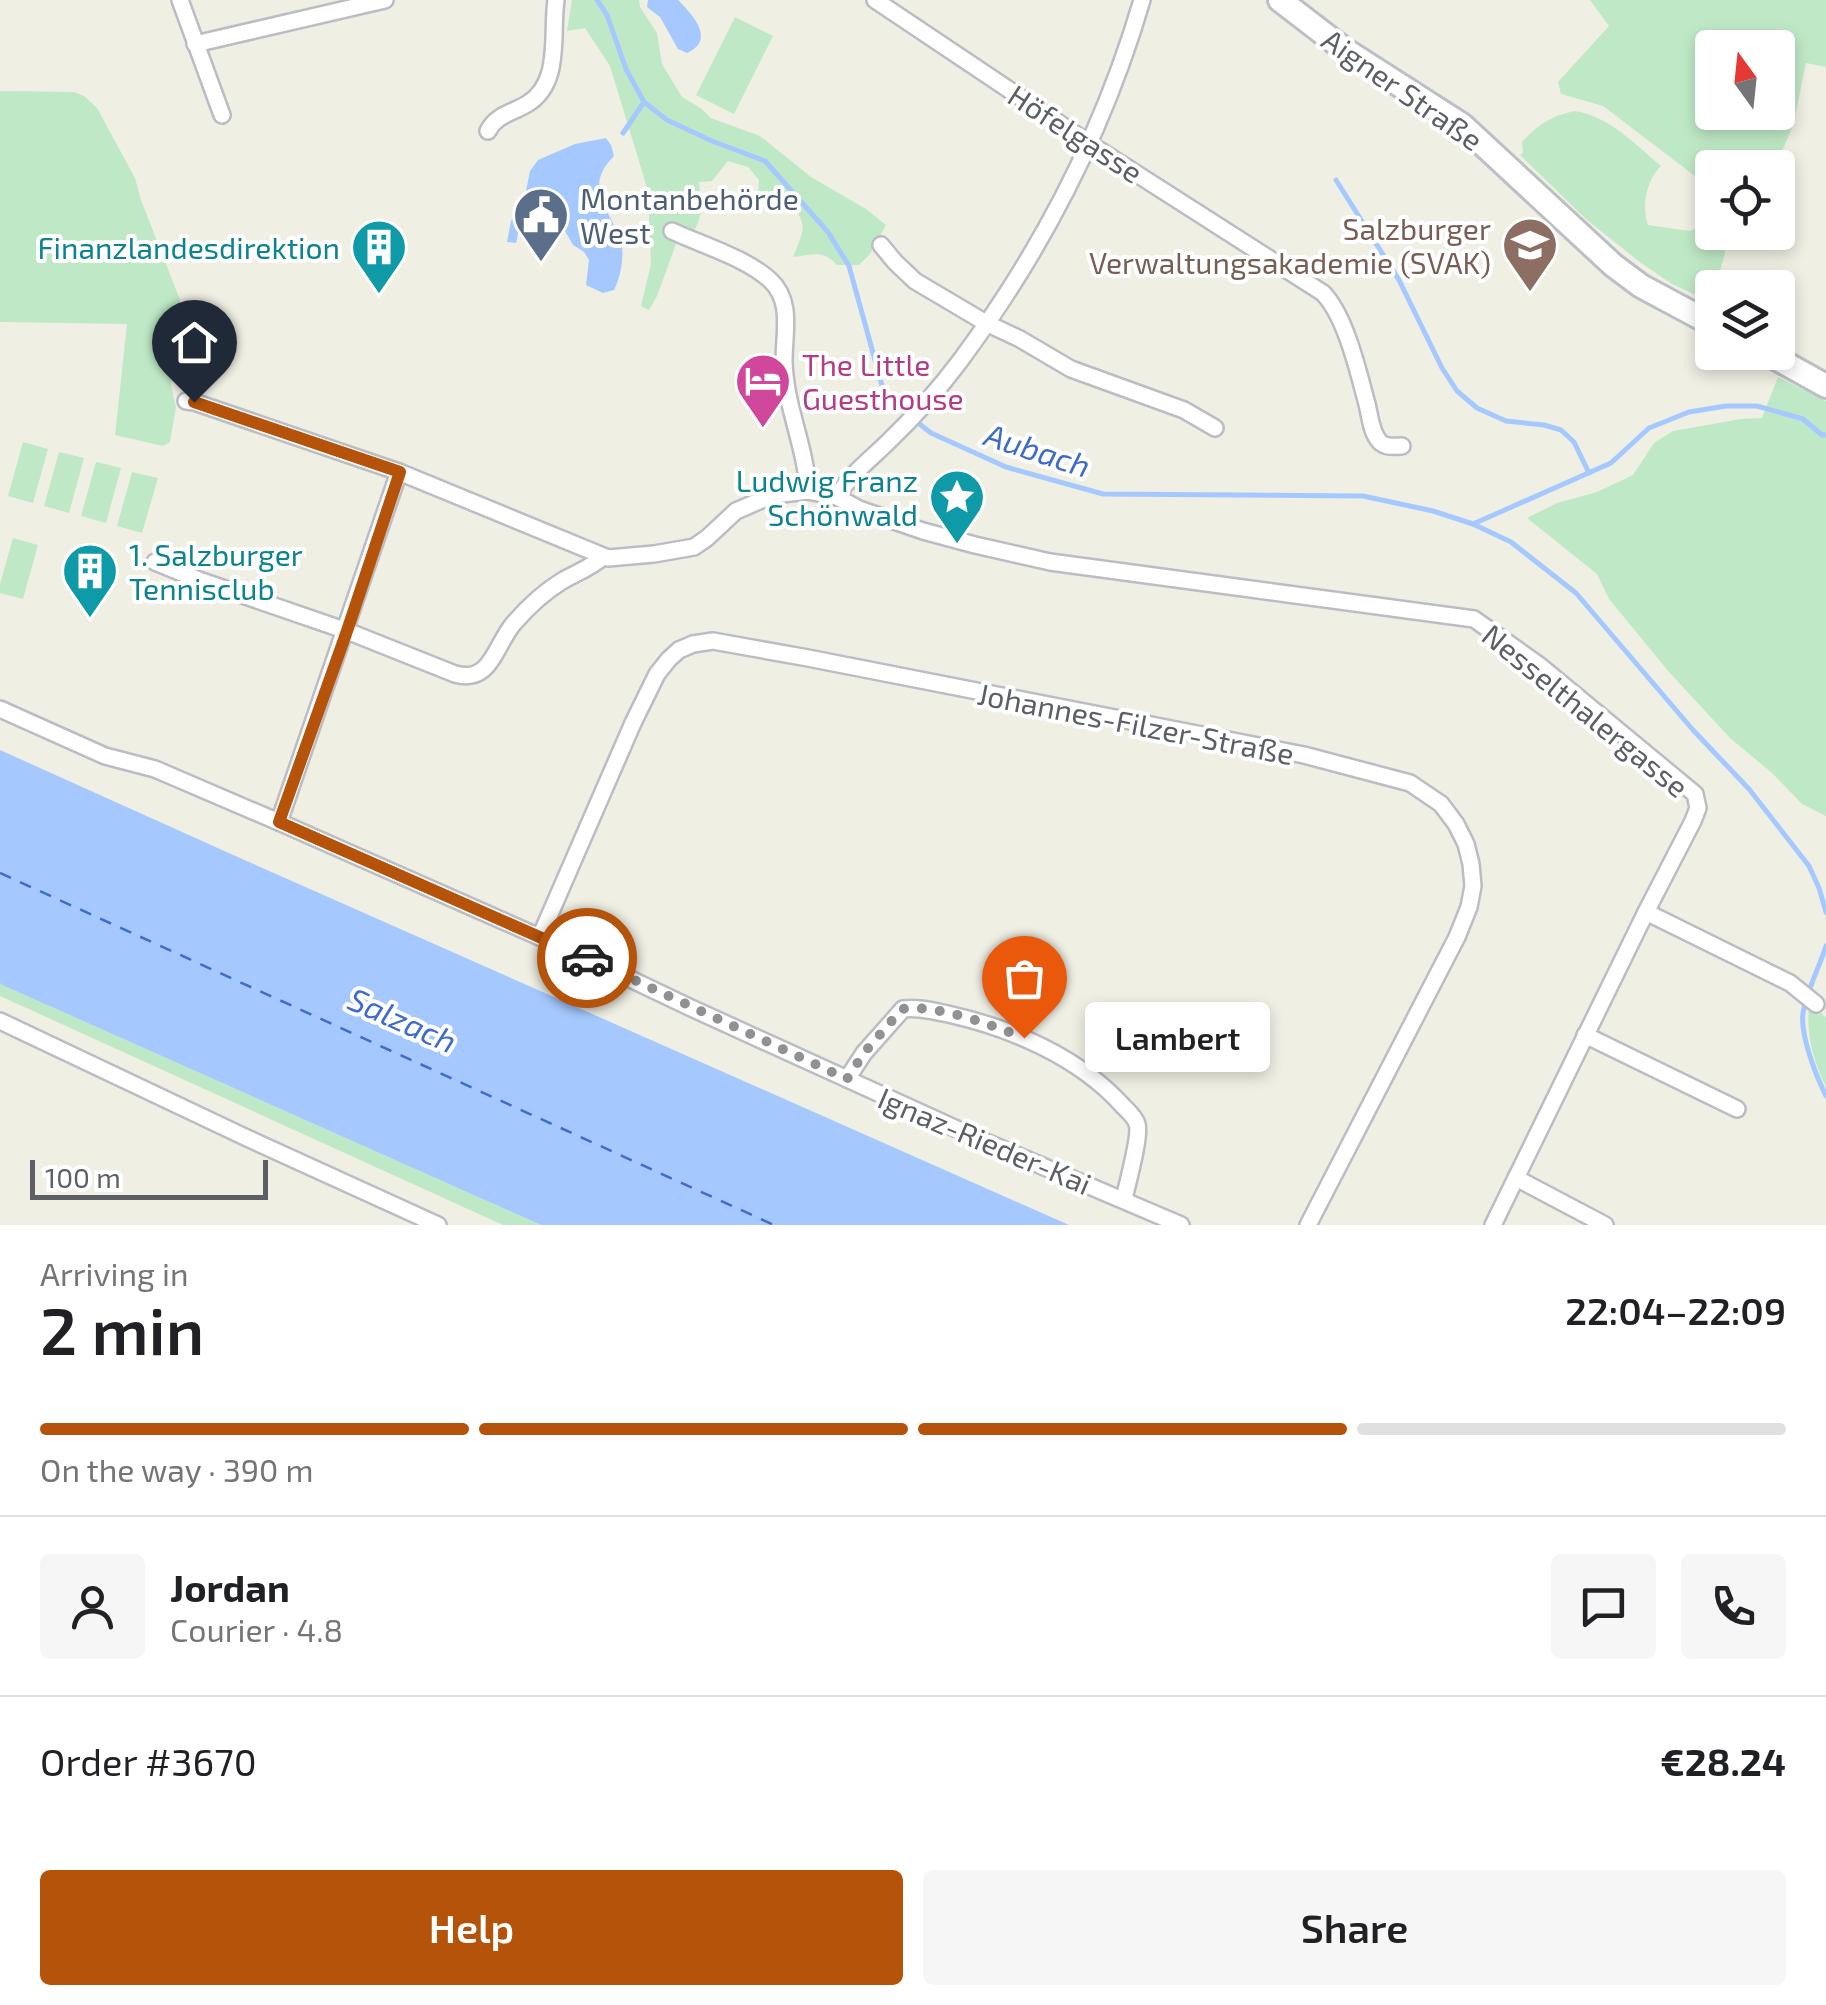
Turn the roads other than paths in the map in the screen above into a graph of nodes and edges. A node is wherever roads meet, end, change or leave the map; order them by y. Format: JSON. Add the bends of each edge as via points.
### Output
{"nodes":[{"id":1,"x":180,"y":0,"type":"edge"},
{"id":2,"x":385,"y":0,"type":"edge"},
{"id":3,"x":556,"y":0,"type":"edge"},
{"id":4,"x":876,"y":0,"type":"edge"},
{"id":5,"x":1142,"y":0,"type":"edge"},
{"id":6,"x":1280,"y":0,"type":"edge"},
{"id":7,"x":195,"y":44,"type":"junction"},
{"id":8,"x":222,"y":114,"type":"dead end"},
{"id":9,"x":488,"y":131,"type":"dead end"},
{"id":10,"x":1090,"y":144,"type":"junction"},
{"id":11,"x":672,"y":231,"type":"dead end"},
{"id":12,"x":881,"y":245,"type":"dead end"},
{"id":13,"x":1695,"y":315,"type":"edge"},
{"id":14,"x":986,"y":323,"type":"junction"},
{"id":15,"x":1795,"y":369,"type":"edge"},
{"id":16,"x":1826,"y":386,"type":"edge"},
{"id":17,"x":186,"y":402,"type":"dead end"},
{"id":18,"x":1215,"y":428,"type":"dead end"},
{"id":19,"x":1402,"y":446,"type":"dead end"},
{"id":20,"x":400,"y":472,"type":"junction"},
{"id":21,"x":808,"y":491,"type":"junction"},
{"id":22,"x":837,"y":496,"type":"junction"},
{"id":23,"x":602,"y":557,"type":"junction"},
{"id":24,"x":155,"y":562,"type":"dead end"},
{"id":25,"x":347,"y":631,"type":"junction"},
{"id":26,"x":0,"y":709,"type":"edge"},
{"id":27,"x":279,"y":822,"type":"junction"},
{"id":28,"x":1646,"y":912,"type":"junction"},
{"id":29,"x":540,"y":937,"type":"junction"},
{"id":30,"x":1810,"y":999,"type":"dead end"},
{"id":31,"x":0,"y":1021,"type":"edge"},
{"id":32,"x":1585,"y":1035,"type":"junction"},
{"id":33,"x":847,"y":1079,"type":"junction"},
{"id":34,"x":1736,"y":1108,"type":"dead end"},
{"id":35,"x":1516,"y":1178,"type":"junction"},
{"id":36,"x":1124,"y":1199,"type":"junction"},
{"id":37,"x":438,"y":1225,"type":"edge"},
{"id":38,"x":1182,"y":1225,"type":"edge"},
{"id":39,"x":1308,"y":1225,"type":"edge"},
{"id":40,"x":1493,"y":1225,"type":"edge"},
{"id":41,"x":1605,"y":1225,"type":"edge"}],
"edges":[{"from":1,"to":7,"type":"street"},
{"from":2,"to":7,"type":"street"},
{"from":3,"to":9,"type":"street","via":[[545,89]]},
{"from":4,"to":10,"type":"street","name":"Höfelgasse"},
{"from":5,"to":10,"type":"street"},
{"from":6,"to":13,"type":"main road","name":"Aigner Straße","via":[[1462,125],[1613,265]]},
{"from":7,"to":8,"type":"street"},
{"from":10,"to":14,"type":"street","via":[[1050,225]]},
{"from":10,"to":19,"type":"street","name":"Höfelgasse","via":[[1323,293],[1343,327],[1374,433],[1386,446]]},
{"from":11,"to":21,"type":"street","via":[[754,269],[780,293],[786,382]]},
{"from":12,"to":14,"type":"street","via":[[915,280]]},
{"from":14,"to":18,"type":"street","via":[[1070,369]]},
{"from":14,"to":22,"type":"street","via":[[912,418]]},
{"from":15,"to":16,"type":"main road"},
{"from":17,"to":20,"type":"street"},
{"from":20,"to":23,"type":"street"},
{"from":20,"to":25,"type":"street"},
{"from":21,"to":22,"type":"street","name":"Nesselthalergasse"},
{"from":21,"to":23,"type":"street","name":"Nesselthalergasse","via":[[747,504],[694,547]]},
{"from":22,"to":28,"type":"street","name":"Nesselthalergasse","via":[[923,531],[1050,562],[1474,619],[1695,794],[1696,815]]},
{"from":23,"to":25,"type":"street","via":[[532,604],[481,673],[469,677]]},
{"from":24,"to":25,"type":"street"},
{"from":25,"to":27,"type":"street"},
{"from":26,"to":27,"type":"street","name":"Ignaz-Rieder-Kai"},
{"from":27,"to":29,"type":"street","name":"Ignaz-Rieder-Kai"},
{"from":28,"to":30,"type":"street"},
{"from":28,"to":32,"type":"street","name":"Nesselthalergasse"},
{"from":29,"to":33,"type":"street","name":"Ignaz-Rieder-Kai"},
{"from":29,"to":39,"type":"street","name":"Johannes-Filzer-Straße","via":[[657,674],[675,653],[700,642],[1285,751],[1410,784],[1441,804],[1462,833],[1472,864],[1469,907]]},
{"from":31,"to":37,"type":"street"},
{"from":32,"to":34,"type":"street"},
{"from":32,"to":35,"type":"street","name":"Nesselthalergasse"},
{"from":33,"to":36,"type":"street","name":"Ignaz-Rieder-Kai"},
{"from":33,"to":36,"type":"street","name":"Ignaz-Rieder-Kai","via":[[902,1009],[971,1019],[1024,1038],[1103,1086],[1136,1121]]},
{"from":35,"to":40,"type":"street","name":"Nesselthalergasse"},
{"from":35,"to":41,"type":"street"},
{"from":36,"to":38,"type":"street","name":"Ignaz-Rieder-Kai"}]}
